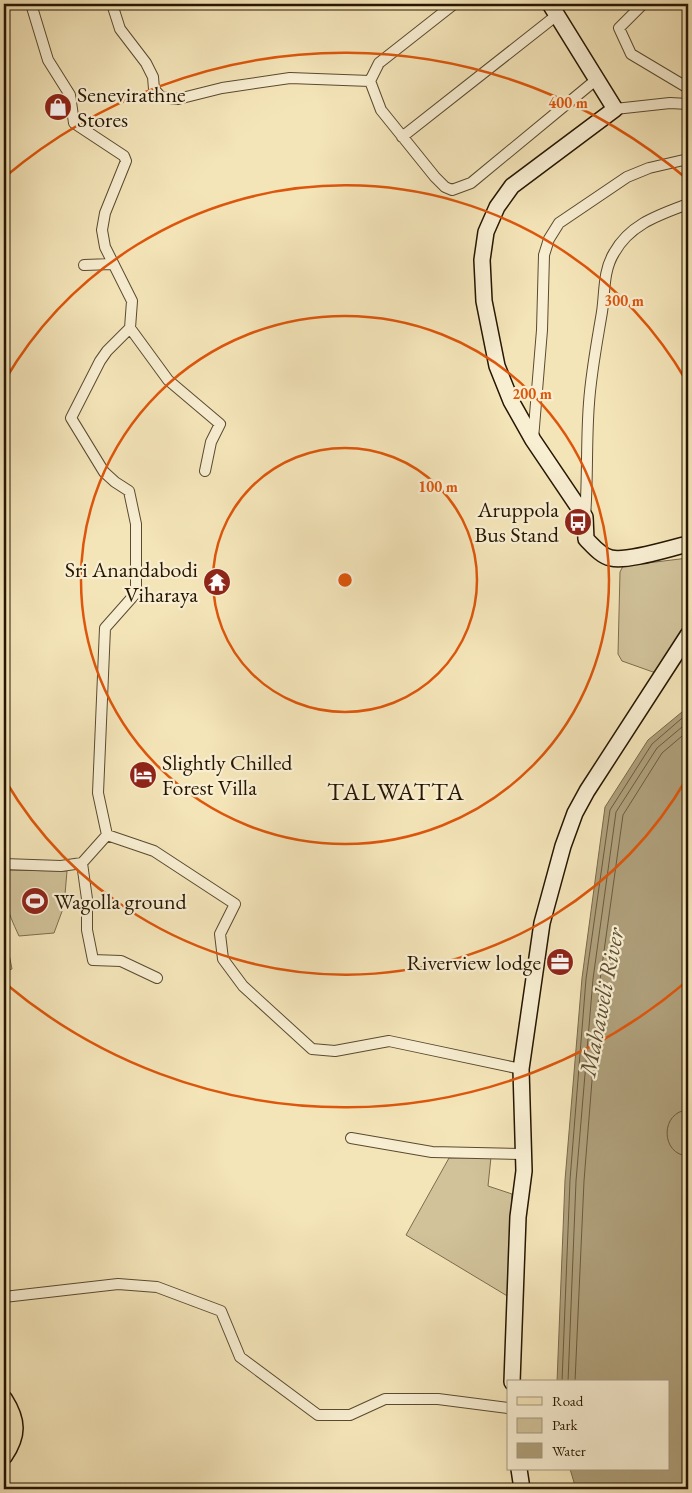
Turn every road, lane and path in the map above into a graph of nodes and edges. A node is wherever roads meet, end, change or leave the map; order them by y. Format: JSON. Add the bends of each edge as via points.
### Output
{"nodes":[{"id":1,"x":31,"y":4,"type":"edge"},
{"id":2,"x":112,"y":4,"type":"edge"},
{"id":3,"x":454,"y":4,"type":"edge"},
{"id":4,"x":643,"y":4,"type":"edge"},
{"id":5,"x":553,"y":9,"type":"edge"},
{"id":6,"x":597,"y":79,"type":"junction"},
{"id":7,"x":370,"y":81,"type":"junction"},
{"id":8,"x":688,"y":88,"type":"edge"},
{"id":9,"x":688,"y":104,"type":"edge"},
{"id":10,"x":615,"y":108,"type":"junction"},
{"id":11,"x":402,"y":137,"type":"junction"},
{"id":12,"x":688,"y":159,"type":"edge"},
{"id":13,"x":688,"y":204,"type":"edge"},
{"id":14,"x":112,"y":264,"type":"junction"},
{"id":15,"x":84,"y":265,"type":"dead end"},
{"id":16,"x":130,"y":328,"type":"junction"},
{"id":17,"x":533,"y":440,"type":"junction"},
{"id":18,"x":205,"y":471,"type":"dead end"},
{"id":19,"x":585,"y":517,"type":"junction"},
{"id":20,"x":688,"y":544,"type":"edge"},
{"id":21,"x":688,"y":635,"type":"edge"},
{"id":22,"x":107,"y":836,"type":"junction"},
{"id":23,"x":82,"y":863,"type":"junction"},
{"id":24,"x":4,"y":864,"type":"edge"},
{"id":25,"x":157,"y":978,"type":"dead end"},
{"id":26,"x":521,"y":1069,"type":"junction"},
{"id":27,"x":351,"y":1138,"type":"dead end"},
{"id":28,"x":523,"y":1154,"type":"junction"},
{"id":29,"x":4,"y":1297,"type":"edge"},
{"id":30,"x":512,"y":1380,"type":"edge"},
{"id":31,"x":4,"y":1399,"type":"edge"},
{"id":32,"x":507,"y":1408,"type":"edge"},
{"id":33,"x":4,"y":1456,"type":"edge"},
{"id":34,"x":519,"y":1470,"type":"edge"},
{"id":35,"x":522,"y":1489,"type":"edge"}],
"edges":[{"from":1,"to":14,"type":"street","via":[[48,60],[70,96],[74,123],[124,156],[126,161],[102,230]]},
{"from":2,"to":7,"type":"street","via":[[120,29],[146,63],[160,98],[178,99],[222,88],[290,78]]},
{"from":3,"to":7,"type":"street","via":[[379,64]]},
{"from":4,"to":8,"type":"street","via":[[619,28],[631,54]]},
{"from":5,"to":6,"type":"street"},
{"from":5,"to":11,"type":"street"},
{"from":6,"to":10,"type":"street"},
{"from":6,"to":11,"type":"street","via":[[471,183],[459,188],[445,187]]},
{"from":7,"to":11,"type":"street","via":[[381,110]]},
{"from":9,"to":10,"type":"street"},
{"from":10,"to":17,"type":"street","via":[[512,186],[497,207],[486,232],[482,260],[484,300],[496,366]]},
{"from":12,"to":17,"type":"street","via":[[627,177],[559,223],[549,239],[544,255]]},
{"from":13,"to":19,"type":"street","via":[[654,216],[637,227],[613,253],[606,272],[588,401]]},
{"from":14,"to":15,"type":"street"},
{"from":14,"to":16,"type":"street","via":[[132,301]]},
{"from":16,"to":18,"type":"street","via":[[168,380],[220,424],[211,442]]},
{"from":16,"to":22,"type":"street","via":[[100,361],[71,418],[104,472],[128,491],[136,524],[136,593],[105,628],[98,793]]},
{"from":17,"to":19,"type":"street"},
{"from":19,"to":20,"type":"street","via":[[586,539],[598,552],[610,558],[626,558]]},
{"from":21,"to":26,"type":"street","via":[[575,813],[542,922]]},
{"from":22,"to":23,"type":"street"},
{"from":22,"to":26,"type":"street","via":[[154,851],[235,904],[220,934],[223,960],[243,986],[312,1049],[334,1051],[389,1041]]},
{"from":23,"to":24,"type":"street","via":[[61,866]]},
{"from":23,"to":25,"type":"street","via":[[87,930],[93,960],[121,961]]},
{"from":26,"to":28,"type":"street"},
{"from":27,"to":28,"type":"street","via":[[432,1152]]},
{"from":28,"to":30,"type":"street"},
{"from":29,"to":32,"type":"street","via":[[118,1284],[157,1287],[222,1311],[240,1357],[318,1415],[350,1415],[385,1399],[438,1399]]},
{"from":31,"to":33,"type":"main road","via":[[15,1423],[13,1441]]},
{"from":34,"to":35,"type":"street"}]}
